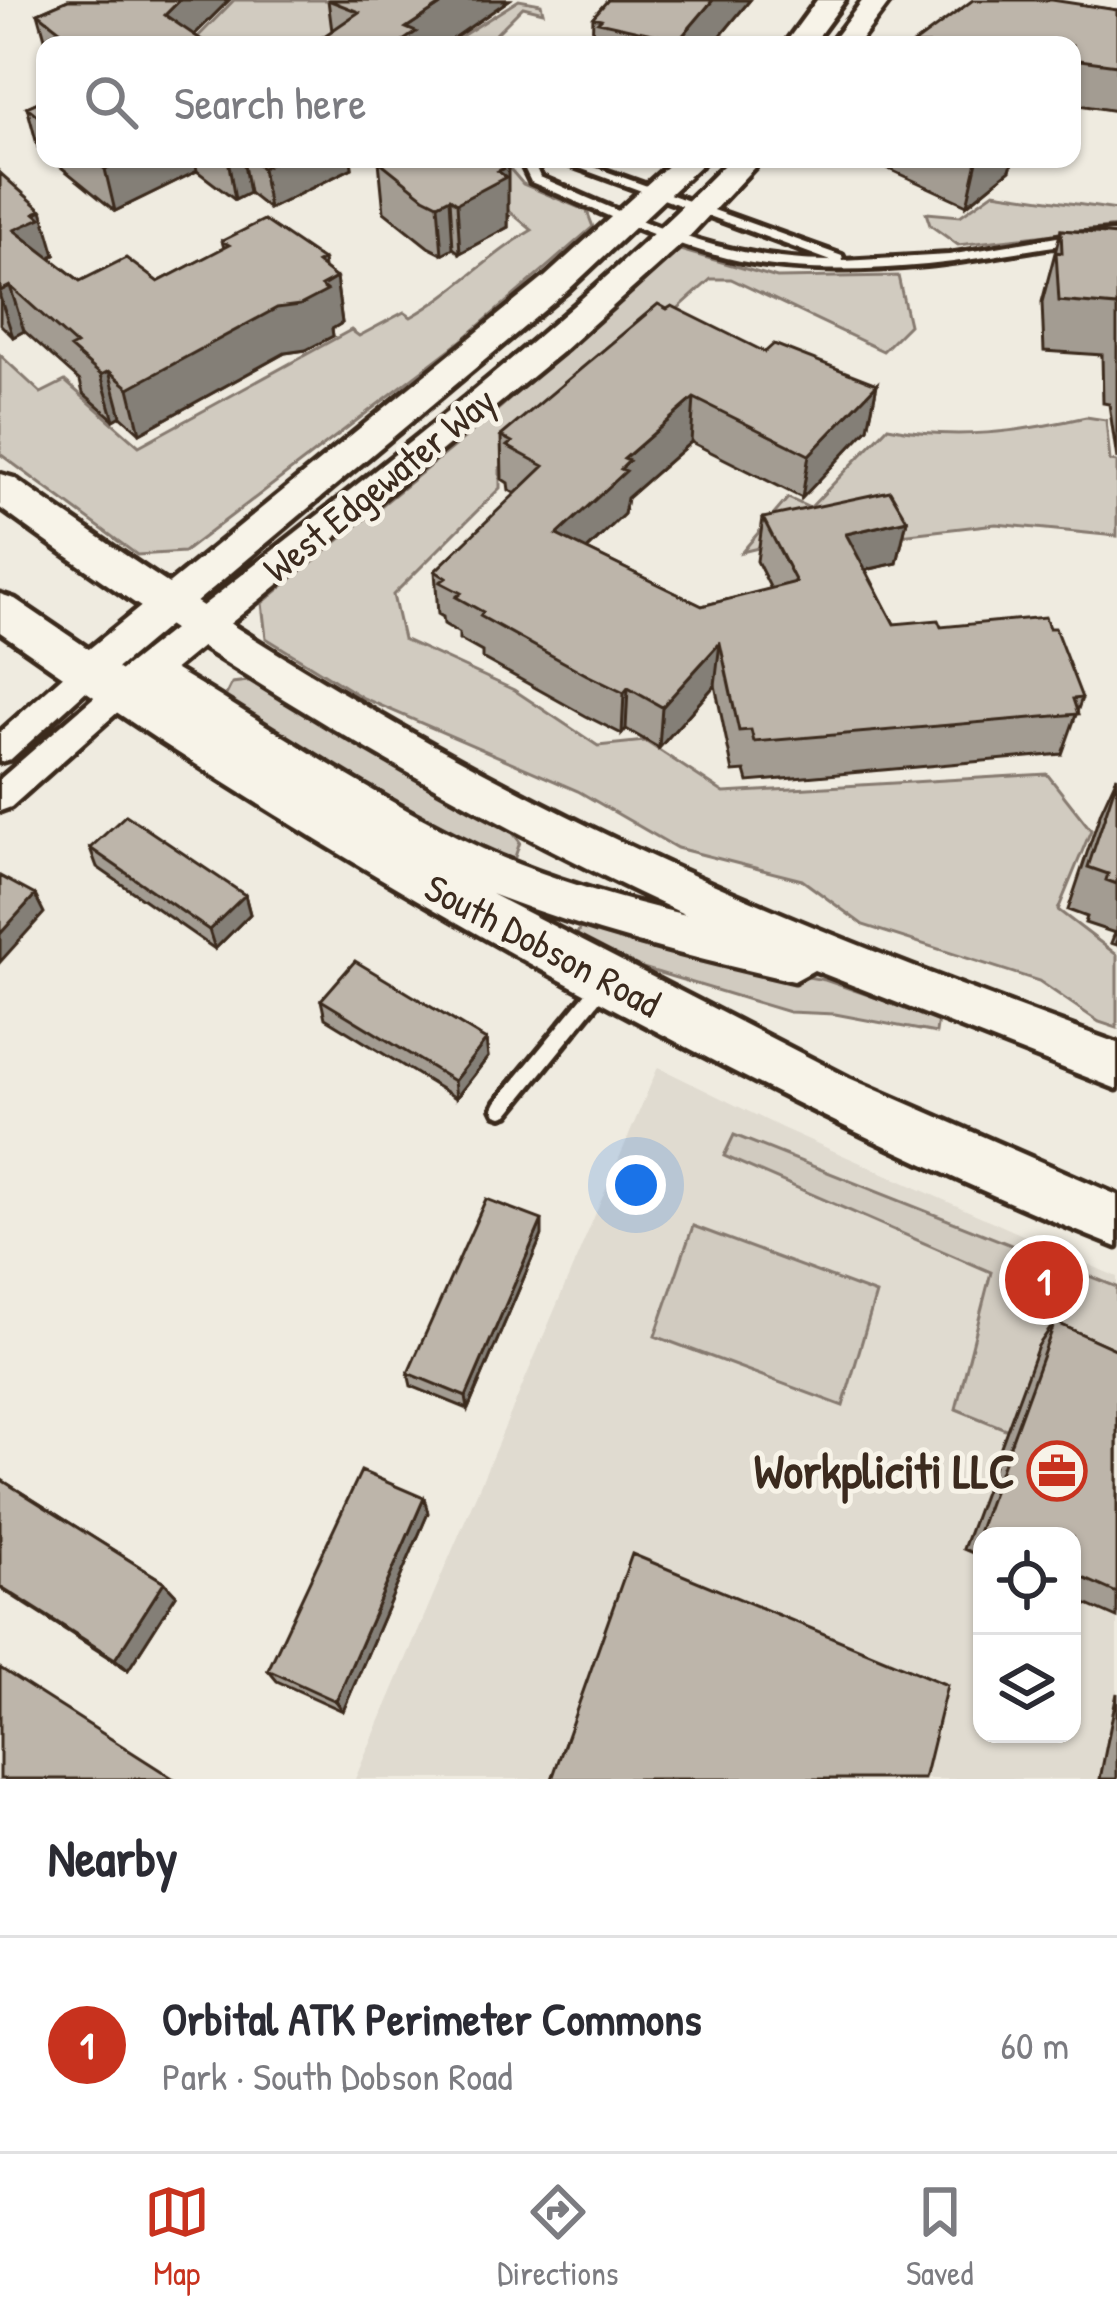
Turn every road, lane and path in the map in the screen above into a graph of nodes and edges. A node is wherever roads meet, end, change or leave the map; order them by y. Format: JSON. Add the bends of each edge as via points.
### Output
{"nodes":[{"id":1,"x":831,"y":0,"type":"edge"},
{"id":2,"x":877,"y":0,"type":"edge"},
{"id":3,"x":805,"y":36,"type":"edge"},
{"id":4,"x":850,"y":36,"type":"edge"},
{"id":5,"x":530,"y":168,"type":"edge"},
{"id":6,"x":585,"y":168,"type":"edge"},
{"id":7,"x":682,"y":168,"type":"edge"},
{"id":8,"x":738,"y":168,"type":"edge"},
{"id":9,"x":655,"y":194,"type":"junction"},
{"id":10,"x":627,"y":219,"type":"junction"},
{"id":11,"x":685,"y":224,"type":"junction"},
{"id":12,"x":1117,"y":236,"type":"edge"},
{"id":13,"x":850,"y":262,"type":"junction"},
{"id":14,"x":0,"y":488,"type":"edge"},
{"id":15,"x":0,"y":610,"type":"edge"},
{"id":16,"x":184,"y":617,"type":"junction"},
{"id":17,"x":117,"y":680,"type":"junction"},
{"id":18,"x":0,"y":750,"type":"edge"},
{"id":19,"x":0,"y":798,"type":"edge"},
{"id":20,"x":606,"y":980,"type":"junction"},
{"id":21,"x":927,"y":992,"type":"junction"},
{"id":22,"x":1117,"y":1066,"type":"edge"},
{"id":23,"x":502,"y":1108,"type":"dead end"},
{"id":24,"x":1117,"y":1221,"type":"edge"}],
"edges":[{"from":1,"to":3,"type":"street"},
{"from":2,"to":4,"type":"street"},
{"from":5,"to":10,"type":"lane","via":[[535,179]]},
{"from":6,"to":9,"type":"lane"},
{"from":7,"to":9,"type":"street","name":"West Edgewater Way"},
{"from":8,"to":11,"type":"street","name":"West Edgewater Way"},
{"from":9,"to":10,"type":"street","name":"West Edgewater Way"},
{"from":9,"to":11,"type":"lane"},
{"from":10,"to":11,"type":"lane"},
{"from":10,"to":16,"type":"street","name":"West Edgewater Way","via":[[397,417]]},
{"from":11,"to":13,"type":"lane"},
{"from":11,"to":13,"type":"lane","via":[[755,260]]},
{"from":11,"to":16,"type":"street","name":"West Edgewater Way","via":[[550,344]]},
{"from":12,"to":13,"type":"lane"},
{"from":14,"to":16,"type":"main road"},
{"from":15,"to":17,"type":"main road","name":"South Dobson Road"},
{"from":16,"to":17,"type":"street","name":"West Edgewater Way"},
{"from":16,"to":17,"type":"street","name":"West Edgewater Way"},
{"from":16,"to":21,"type":"main road","via":[[500,803]]},
{"from":17,"to":18,"type":"street","name":"West Edgewater Way"},
{"from":17,"to":19,"type":"street","name":"West Edgewater Way"},
{"from":17,"to":20,"type":"main road","name":"South Dobson Road","via":[[280,797]]},
{"from":17,"to":21,"type":"main road","via":[[509,881],[665,934]]},
{"from":20,"to":23,"type":"lane"},
{"from":20,"to":24,"type":"main road","name":"South Dobson Road","via":[[815,1088]]},
{"from":21,"to":22,"type":"main road"}]}
